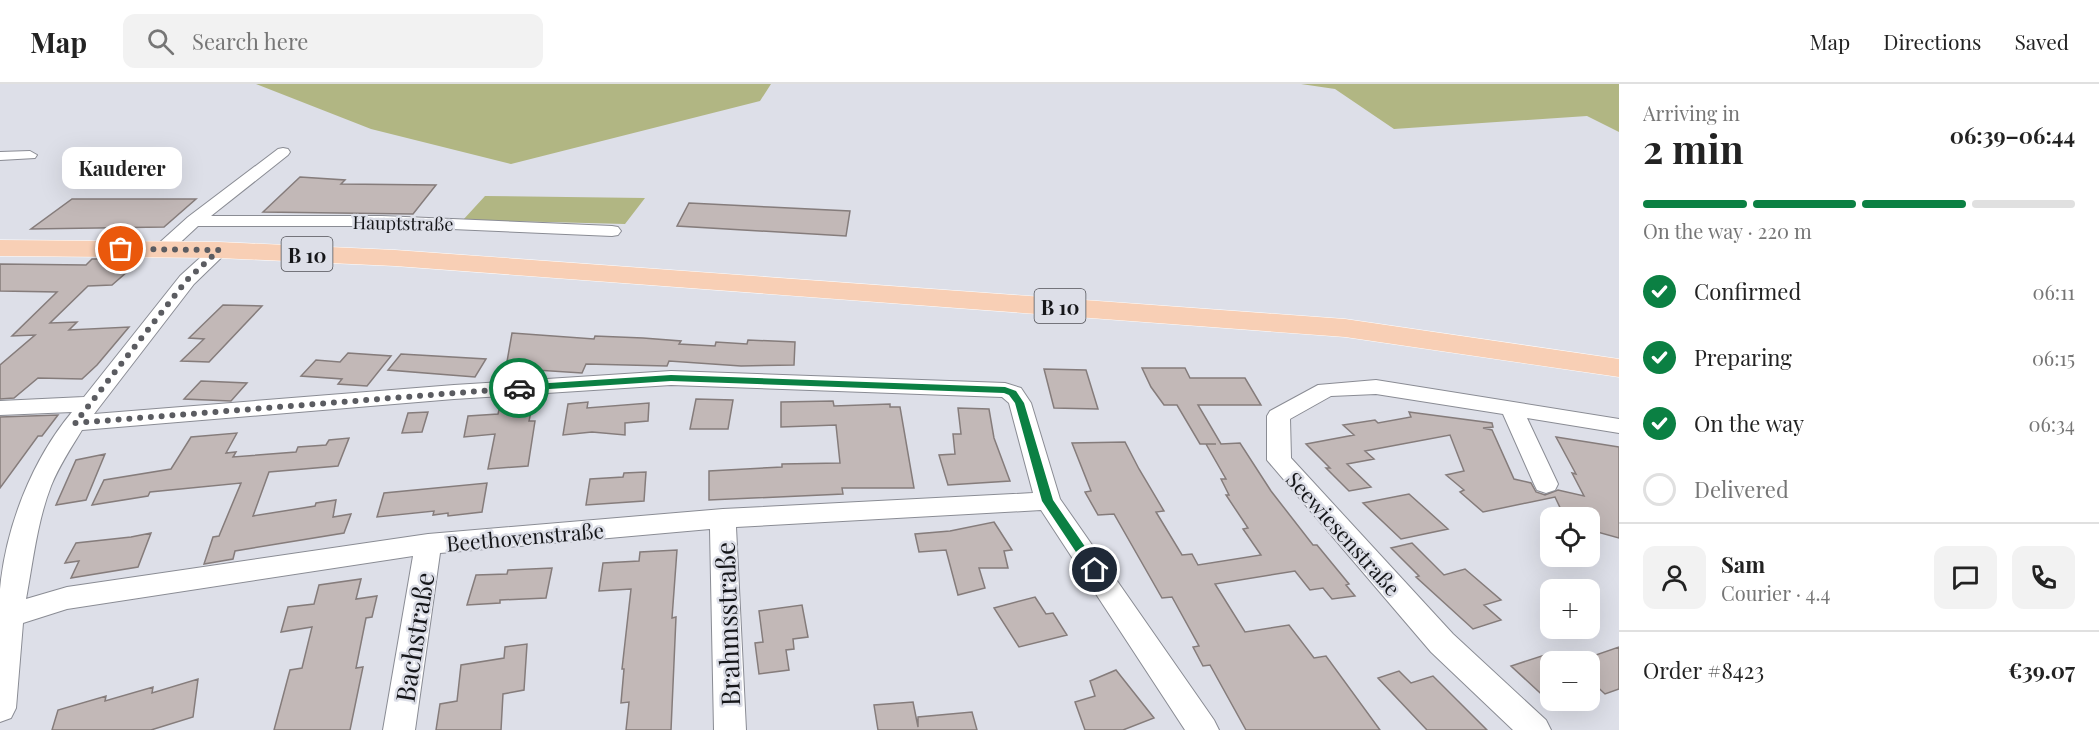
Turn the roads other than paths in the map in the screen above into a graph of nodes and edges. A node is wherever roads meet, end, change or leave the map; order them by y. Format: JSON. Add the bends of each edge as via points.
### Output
{"nodes":[{"id":1,"x":283,"y":152,"type":"dead end"},
{"id":2,"x":30,"y":155,"type":"dead end"},
{"id":3,"x":0,"y":156,"type":"edge"},
{"id":4,"x":194,"y":221,"type":"junction"},
{"id":5,"x":612,"y":231,"type":"dead end"},
{"id":6,"x":0,"y":248,"type":"edge"},
{"id":7,"x":164,"y":249,"type":"junction"},
{"id":8,"x":219,"y":250,"type":"junction"},
{"id":9,"x":1619,"y":368,"type":"edge"},
{"id":10,"x":90,"y":404,"type":"junction"},
{"id":11,"x":0,"y":408,"type":"edge"},
{"id":12,"x":1511,"y":408,"type":"junction"},
{"id":13,"x":75,"y":423,"type":"junction"},
{"id":14,"x":1619,"y":426,"type":"edge"},
{"id":15,"x":1546,"y":484,"type":"dead end"},
{"id":16,"x":1048,"y":501,"type":"junction"},
{"id":17,"x":723,"y":518,"type":"junction"},
{"id":18,"x":428,"y":544,"type":"junction"},
{"id":19,"x":9,"y":616,"type":"junction"},
{"id":20,"x":0,"y":708,"type":"edge"},
{"id":21,"x":399,"y":730,"type":"edge"},
{"id":22,"x":730,"y":730,"type":"edge"},
{"id":23,"x":1203,"y":730,"type":"edge"},
{"id":24,"x":1535,"y":730,"type":"edge"}],
"edges":[{"from":1,"to":4,"type":"street"},
{"from":2,"to":3,"type":"street"},
{"from":4,"to":5,"type":"street","name":"Hauptstraße","via":[[382,221]]},
{"from":4,"to":7,"type":"street"},
{"from":6,"to":7,"type":"main road","name":"Hauptstraße","number":"B 10"},
{"from":7,"to":8,"type":"main road","name":"Hauptstraße","number":"B 10"},
{"from":8,"to":9,"type":"main road","name":"Hauptstraße","number":"B 10","via":[[396,258],[1345,327]]},
{"from":8,"to":10,"type":"street","via":[[187,280]]},
{"from":10,"to":11,"type":"street"},
{"from":10,"to":13,"type":"street"},
{"from":12,"to":14,"type":"street","name":"Seewiesenstraße"},
{"from":12,"to":15,"type":"street"},
{"from":12,"to":24,"type":"street","name":"Seewiesenstraße","via":[[1376,387],[1326,390],[1278,416],[1279,460],[1442,643]]},
{"from":13,"to":16,"type":"street","via":[[671,378],[995,390],[1013,393],[1020,403]]},
{"from":13,"to":19,"type":"street","via":[[38,488],[22,538]]},
{"from":16,"to":17,"type":"street","name":"Beethovenstraße"},
{"from":16,"to":23,"type":"street"},
{"from":17,"to":18,"type":"street","name":"Beethovenstraße"},
{"from":17,"to":22,"type":"street","name":"Brahmsstraße"},
{"from":18,"to":19,"type":"street","name":"Beethovenstraße","via":[[67,598]]},
{"from":18,"to":21,"type":"street","name":"Bachstraße"},
{"from":19,"to":20,"type":"street"}]}
